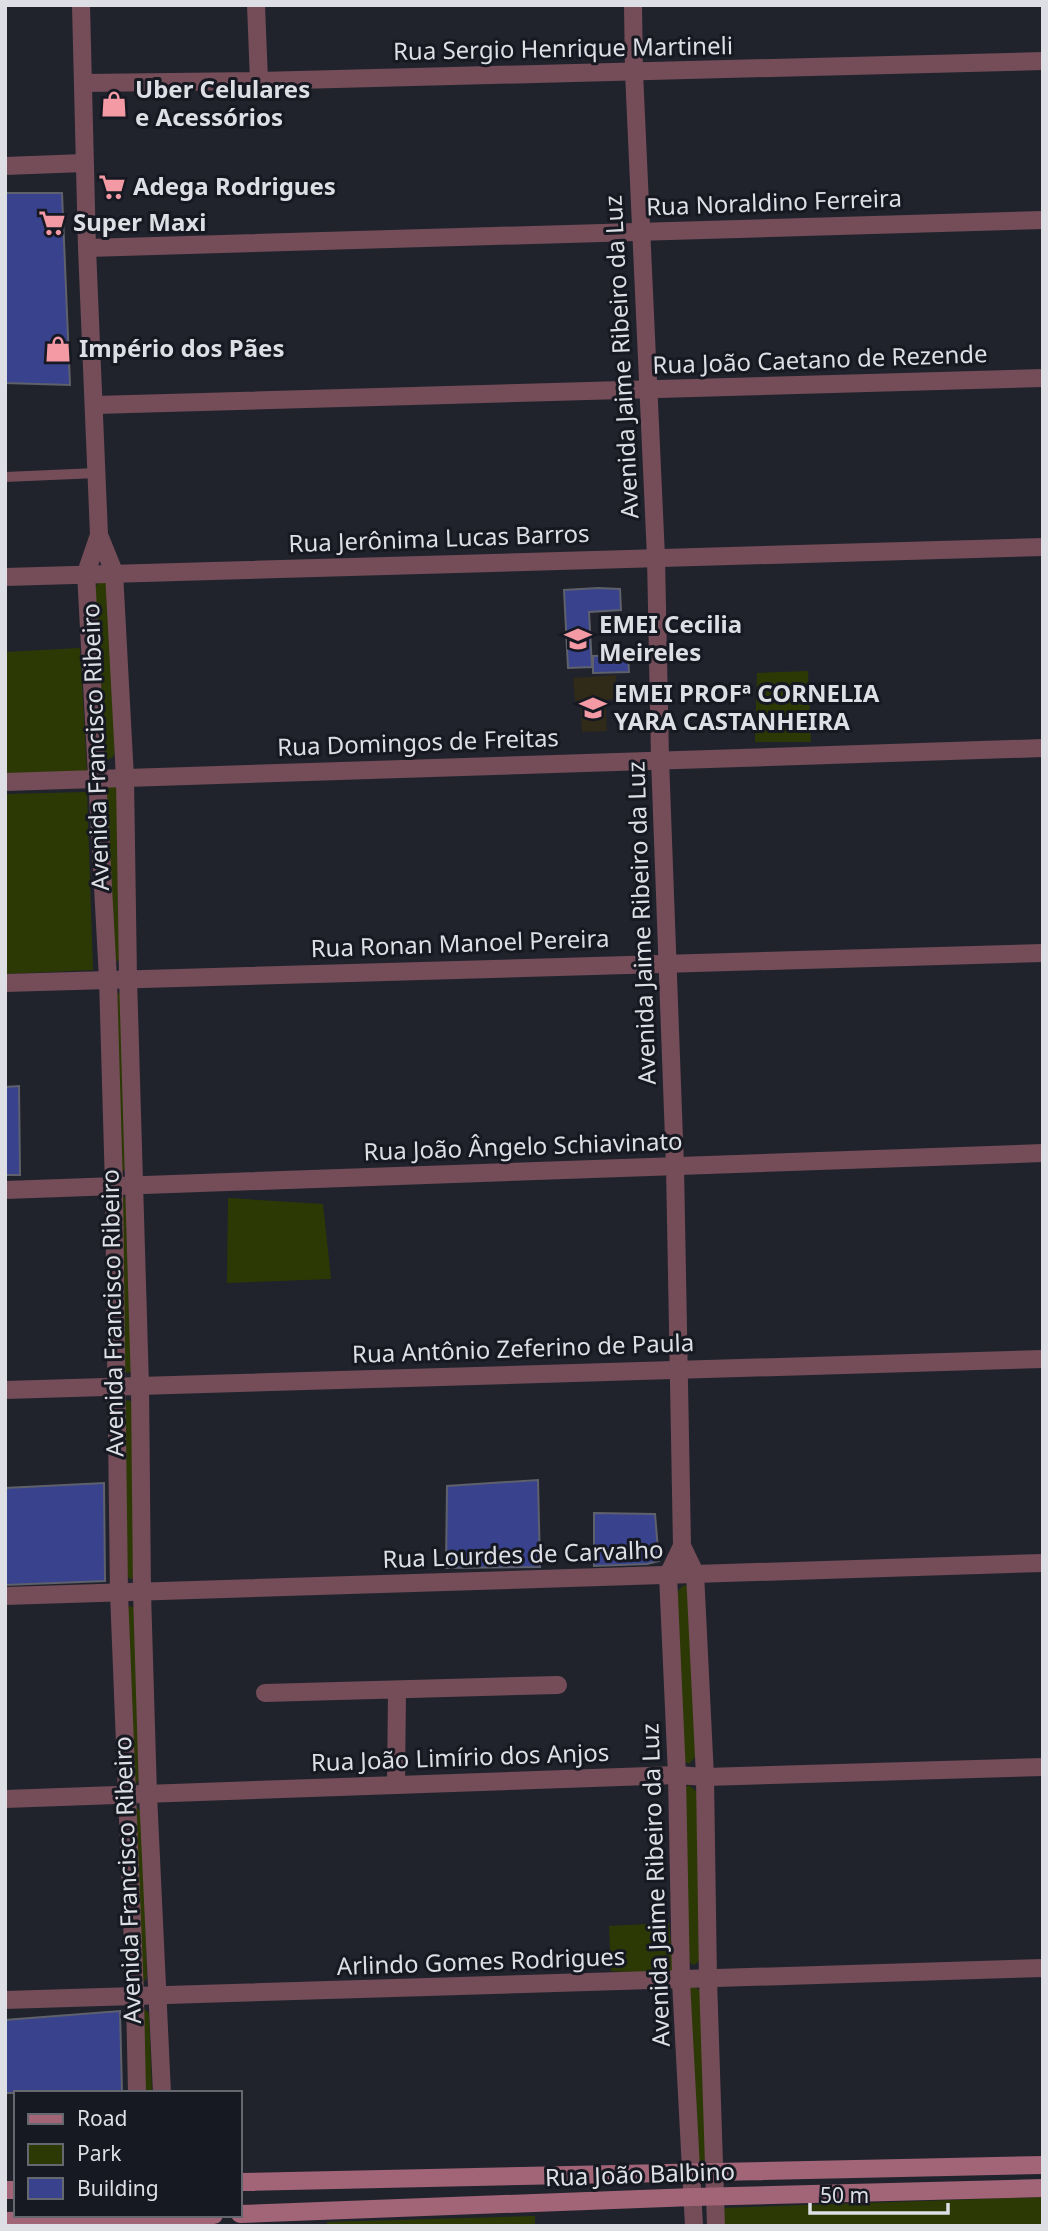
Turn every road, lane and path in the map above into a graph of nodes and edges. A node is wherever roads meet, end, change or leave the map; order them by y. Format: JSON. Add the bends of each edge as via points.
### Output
{"nodes":[{"id":1,"x":81,"y":5,"type":"edge"},
{"id":2,"x":256,"y":5,"type":"edge"},
{"id":3,"x":633,"y":5,"type":"edge"},
{"id":4,"x":1043,"y":61,"type":"edge"},
{"id":5,"x":634,"y":72,"type":"junction"},
{"id":6,"x":258,"y":81,"type":"junction"},
{"id":7,"x":83,"y":83,"type":"junction"},
{"id":8,"x":85,"y":163,"type":"junction"},
{"id":9,"x":5,"y":166,"type":"edge"},
{"id":10,"x":1043,"y":220,"type":"edge"},
{"id":11,"x":641,"y":232,"type":"junction"},
{"id":12,"x":87,"y":248,"type":"junction"},
{"id":13,"x":1043,"y":378,"type":"edge"},
{"id":14,"x":647,"y":389,"type":"junction"},
{"id":15,"x":94,"y":405,"type":"junction"},
{"id":16,"x":97,"y":473,"type":"junction"},
{"id":17,"x":5,"y":477,"type":"edge"},
{"id":18,"x":99,"y":535,"type":"junction"},
{"id":19,"x":1043,"y":547,"type":"edge"},
{"id":20,"x":656,"y":557,"type":"junction"},
{"id":21,"x":114,"y":572,"type":"junction"},
{"id":22,"x":86,"y":573,"type":"junction"},
{"id":23,"x":5,"y":577,"type":"edge"},
{"id":24,"x":119,"y":664,"type":"junction"},
{"id":25,"x":91,"y":665,"type":"junction"},
{"id":26,"x":1043,"y":748,"type":"edge"},
{"id":27,"x":660,"y":759,"type":"junction"},
{"id":28,"x":125,"y":778,"type":"junction"},
{"id":29,"x":98,"y":779,"type":"junction"},
{"id":30,"x":5,"y":782,"type":"edge"},
{"id":31,"x":1043,"y":953,"type":"edge"},
{"id":32,"x":668,"y":963,"type":"junction"},
{"id":33,"x":128,"y":978,"type":"junction"},
{"id":34,"x":108,"y":979,"type":"junction"},
{"id":35,"x":5,"y":983,"type":"edge"},
{"id":36,"x":1043,"y":1153,"type":"edge"},
{"id":37,"x":675,"y":1166,"type":"junction"},
{"id":38,"x":114,"y":1186,"type":"junction"},
{"id":39,"x":135,"y":1186,"type":"junction"},
{"id":40,"x":5,"y":1190,"type":"edge"},
{"id":41,"x":1043,"y":1359,"type":"edge"},
{"id":42,"x":679,"y":1369,"type":"junction"},
{"id":43,"x":140,"y":1386,"type":"junction"},
{"id":44,"x":115,"y":1387,"type":"junction"},
{"id":45,"x":5,"y":1390,"type":"edge"},
{"id":46,"x":682,"y":1546,"type":"junction"},
{"id":47,"x":1043,"y":1563,"type":"edge"},
{"id":48,"x":695,"y":1573,"type":"junction"},
{"id":49,"x":668,"y":1575,"type":"junction"},
{"id":50,"x":119,"y":1592,"type":"junction"},
{"id":51,"x":142,"y":1592,"type":"junction"},
{"id":52,"x":5,"y":1596,"type":"edge"},
{"id":53,"x":558,"y":1685,"type":"dead end"},
{"id":54,"x":397,"y":1690,"type":"junction"},
{"id":55,"x":265,"y":1693,"type":"dead end"},
{"id":56,"x":1043,"y":1767,"type":"edge"},
{"id":57,"x":677,"y":1775,"type":"junction"},
{"id":58,"x":705,"y":1777,"type":"junction"},
{"id":59,"x":396,"y":1785,"type":"junction"},
{"id":60,"x":148,"y":1794,"type":"junction"},
{"id":61,"x":128,"y":1795,"type":"junction"},
{"id":62,"x":5,"y":1799,"type":"edge"},
{"id":63,"x":1043,"y":1968,"type":"edge"},
{"id":64,"x":708,"y":1979,"type":"junction"},
{"id":65,"x":681,"y":1980,"type":"junction"},
{"id":66,"x":135,"y":1996,"type":"junction"},
{"id":67,"x":156,"y":1996,"type":"junction"},
{"id":68,"x":5,"y":2000,"type":"edge"},
{"id":69,"x":136,"y":2091,"type":"edge"},
{"id":70,"x":162,"y":2091,"type":"edge"},
{"id":71,"x":1043,"y":2165,"type":"edge"},
{"id":72,"x":715,"y":2173,"type":"junction"},
{"id":73,"x":693,"y":2174,"type":"junction"},
{"id":74,"x":242,"y":2182,"type":"edge"},
{"id":75,"x":1043,"y":2188,"type":"edge"},
{"id":76,"x":716,"y":2196,"type":"junction"},
{"id":77,"x":693,"y":2197,"type":"junction"},
{"id":78,"x":242,"y":2214,"type":"edge"},
{"id":79,"x":196,"y":2217,"type":"edge"},
{"id":80,"x":139,"y":2220,"type":"edge"},
{"id":81,"x":170,"y":2220,"type":"edge"},
{"id":82,"x":5,"y":2221,"type":"edge"},
{"id":83,"x":694,"y":2226,"type":"edge"},
{"id":84,"x":716,"y":2226,"type":"edge"}],
"edges":[{"from":1,"to":7,"type":"street","name":"Avenida Francisco Ribeiro"},
{"from":2,"to":6,"type":"street"},
{"from":3,"to":5,"type":"street","name":"Avenida Jaime Ribeiro da Luz"},
{"from":4,"to":5,"type":"street","name":"Rua Sergio Henrique Martineli"},
{"from":5,"to":6,"type":"street","name":"Rua Sergio Henrique Martineli"},
{"from":5,"to":11,"type":"street","name":"Avenida Jaime Ribeiro da Luz"},
{"from":6,"to":7,"type":"street","name":"Rua Sergio Henrique Martineli"},
{"from":7,"to":8,"type":"street","name":"Avenida Francisco Ribeiro"},
{"from":8,"to":9,"type":"street"},
{"from":8,"to":12,"type":"street","name":"Avenida Francisco Ribeiro"},
{"from":10,"to":11,"type":"street","name":"Rua Noraldino Ferreira"},
{"from":11,"to":12,"type":"street","name":"Rua Noraldino Ferreira"},
{"from":11,"to":14,"type":"street","name":"Avenida Jaime Ribeiro da Luz"},
{"from":12,"to":15,"type":"street","name":"Avenida Francisco Ribeiro"},
{"from":13,"to":14,"type":"street","name":"Rua João Caetano de Rezende"},
{"from":14,"to":15,"type":"street","name":"Rua João Caetano de Rezende"},
{"from":14,"to":20,"type":"street","name":"Avenida Jaime Ribeiro da Luz"},
{"from":15,"to":16,"type":"street","name":"Avenida Francisco Ribeiro"},
{"from":16,"to":17,"type":"lane"},
{"from":16,"to":18,"type":"street","name":"Avenida Francisco Ribeiro"},
{"from":18,"to":21,"type":"street","name":"Avenida Francisco Ribeiro"},
{"from":18,"to":22,"type":"street","name":"Avenida Francisco Ribeiro"},
{"from":19,"to":20,"type":"street","name":"Rua Jerônima Lucas Barros"},
{"from":20,"to":21,"type":"street","name":"Rua Jerônima Lucas Barros"},
{"from":20,"to":27,"type":"street","name":"Avenida Jaime Ribeiro da Luz"},
{"from":21,"to":22,"type":"street","name":"Rua Jerônima Lucas Barros"},
{"from":21,"to":24,"type":"street","name":"Avenida Francisco Ribeiro"},
{"from":22,"to":23,"type":"street","name":"Rua Jerônima Lucas Barros"},
{"from":22,"to":25,"type":"street","name":"Avenida Francisco Ribeiro"},
{"from":24,"to":25,"type":"street"},
{"from":24,"to":28,"type":"street","name":"Avenida Francisco Ribeiro"},
{"from":25,"to":29,"type":"street","name":"Avenida Francisco Ribeiro"},
{"from":26,"to":27,"type":"street","name":"Rua Domingos de Freitas"},
{"from":27,"to":28,"type":"street","name":"Rua Domingos de Freitas"},
{"from":27,"to":32,"type":"street","name":"Avenida Jaime Ribeiro da Luz"},
{"from":28,"to":29,"type":"street","name":"Rua Domingos de Freitas"},
{"from":28,"to":33,"type":"street","name":"Avenida Francisco Ribeiro"},
{"from":29,"to":30,"type":"street","name":"Rua Domingos de Freitas"},
{"from":29,"to":34,"type":"street","name":"Avenida Francisco Ribeiro"},
{"from":31,"to":32,"type":"street","name":"Rua Ronan Manoel Pereira"},
{"from":32,"to":33,"type":"street","name":"Rua Ronan Manoel Pereira"},
{"from":32,"to":37,"type":"street","name":"Avenida Jaime Ribeiro da Luz"},
{"from":33,"to":34,"type":"street","name":"Rua Ronan Manoel Pereira"},
{"from":33,"to":39,"type":"street","name":"Avenida Francisco Ribeiro"},
{"from":34,"to":35,"type":"street","name":"Rua Ronan Manoel Pereira"},
{"from":34,"to":38,"type":"street","name":"Avenida Francisco Ribeiro"},
{"from":36,"to":37,"type":"street","name":"Rua João Ângelo Schiavinato"},
{"from":37,"to":39,"type":"street","name":"Rua João Ângelo Schiavinato"},
{"from":37,"to":42,"type":"street","name":"Avenida Jaime Ribeiro da Luz"},
{"from":38,"to":39,"type":"street","name":"Rua João Ângelo Schiavinato"},
{"from":38,"to":40,"type":"street","name":"Rua João Ângelo Schiavinato"},
{"from":38,"to":44,"type":"street","name":"Avenida Francisco Ribeiro"},
{"from":39,"to":43,"type":"street","name":"Avenida Francisco Ribeiro"},
{"from":41,"to":42,"type":"street","name":"Rua Antônio Zeferino de Paula"},
{"from":42,"to":43,"type":"street","name":"Rua Antônio Zeferino de Paula"},
{"from":42,"to":46,"type":"street","name":"Avenida Jaime Ribeiro da Luz"},
{"from":43,"to":44,"type":"street","name":"Rua Antônio Zeferino de Paula"},
{"from":43,"to":51,"type":"street","name":"Avenida Francisco Ribeiro"},
{"from":44,"to":45,"type":"street","name":"Rua Antônio Zeferino de Paula"},
{"from":44,"to":50,"type":"street","name":"Avenida Francisco Ribeiro"},
{"from":46,"to":48,"type":"street","name":"Avenida Jaime Ribeiro da Luz"},
{"from":46,"to":49,"type":"street","name":"Avenida Jaime Ribeiro da Luz"},
{"from":47,"to":48,"type":"street","name":"Rua Lourdes de Carvalho"},
{"from":48,"to":49,"type":"street","name":"Rua Lourdes de Carvalho"},
{"from":48,"to":58,"type":"street","name":"Avenida Jaime Ribeiro da Luz"},
{"from":49,"to":51,"type":"street","name":"Rua Lourdes de Carvalho"},
{"from":49,"to":57,"type":"street","name":"Avenida Jaime Ribeiro da Luz"},
{"from":50,"to":51,"type":"street","name":"Rua Lourdes de Carvalho"},
{"from":50,"to":52,"type":"street","name":"Rua Lourdes de Carvalho"},
{"from":50,"to":61,"type":"street","name":"Avenida Francisco Ribeiro"},
{"from":51,"to":60,"type":"street","name":"Avenida Francisco Ribeiro"},
{"from":53,"to":54,"type":"street"},
{"from":54,"to":55,"type":"street"},
{"from":54,"to":59,"type":"street"},
{"from":56,"to":58,"type":"street","name":"Rua João Limírio dos Anjos"},
{"from":57,"to":58,"type":"street","name":"Rua João Limírio dos Anjos"},
{"from":57,"to":59,"type":"street","name":"Rua João Limírio dos Anjos"},
{"from":57,"to":65,"type":"street","name":"Avenida Jaime Ribeiro da Luz"},
{"from":58,"to":64,"type":"street","name":"Avenida Jaime Ribeiro da Luz"},
{"from":59,"to":60,"type":"street","name":"Rua João Limírio dos Anjos"},
{"from":60,"to":61,"type":"street","name":"Rua João Limírio dos Anjos"},
{"from":60,"to":67,"type":"street","name":"Avenida Francisco Ribeiro"},
{"from":61,"to":62,"type":"street","name":"Rua João Limírio dos Anjos"},
{"from":61,"to":66,"type":"street","name":"Avenida Francisco Ribeiro"},
{"from":63,"to":64,"type":"street","name":"Arlindo Gomes Rodrigues"},
{"from":64,"to":65,"type":"street","name":"Arlindo Gomes Rodrigues"},
{"from":64,"to":72,"type":"street","name":"Avenida Jaime Ribeiro da Luz"},
{"from":65,"to":67,"type":"street","name":"Arlindo Gomes Rodrigues"},
{"from":65,"to":73,"type":"street","name":"Avenida Jaime Ribeiro da Luz"},
{"from":66,"to":67,"type":"street","name":"Arlindo Gomes Rodrigues"},
{"from":66,"to":68,"type":"street","name":"Arlindo Gomes Rodrigues"},
{"from":66,"to":69,"type":"street","name":"Avenida Francisco Ribeiro"},
{"from":67,"to":70,"type":"street","name":"Avenida Francisco Ribeiro"},
{"from":71,"to":72,"type":"main road","name":"Rua João Balbino"},
{"from":72,"to":73,"type":"main road","name":"Rua João Balbino"},
{"from":72,"to":76,"type":"street","name":"Avenida Jaime Ribeiro da Luz"},
{"from":73,"to":74,"type":"main road","name":"Rua João Balbino"},
{"from":73,"to":77,"type":"street","name":"Avenida Jaime Ribeiro da Luz"},
{"from":75,"to":76,"type":"main road","name":"Rua João Balbino"},
{"from":76,"to":77,"type":"main road","name":"Rua João Balbino"},
{"from":76,"to":84,"type":"street","name":"Avenida Jaime Ribeiro da Luz"},
{"from":77,"to":78,"type":"main road","name":"Rua João Balbino"},
{"from":77,"to":83,"type":"street","name":"Avenida Jaime Ribeiro da Luz"},
{"from":79,"to":81,"type":"main road"},
{"from":80,"to":81,"type":"main road"},
{"from":80,"to":82,"type":"main road"}]}
